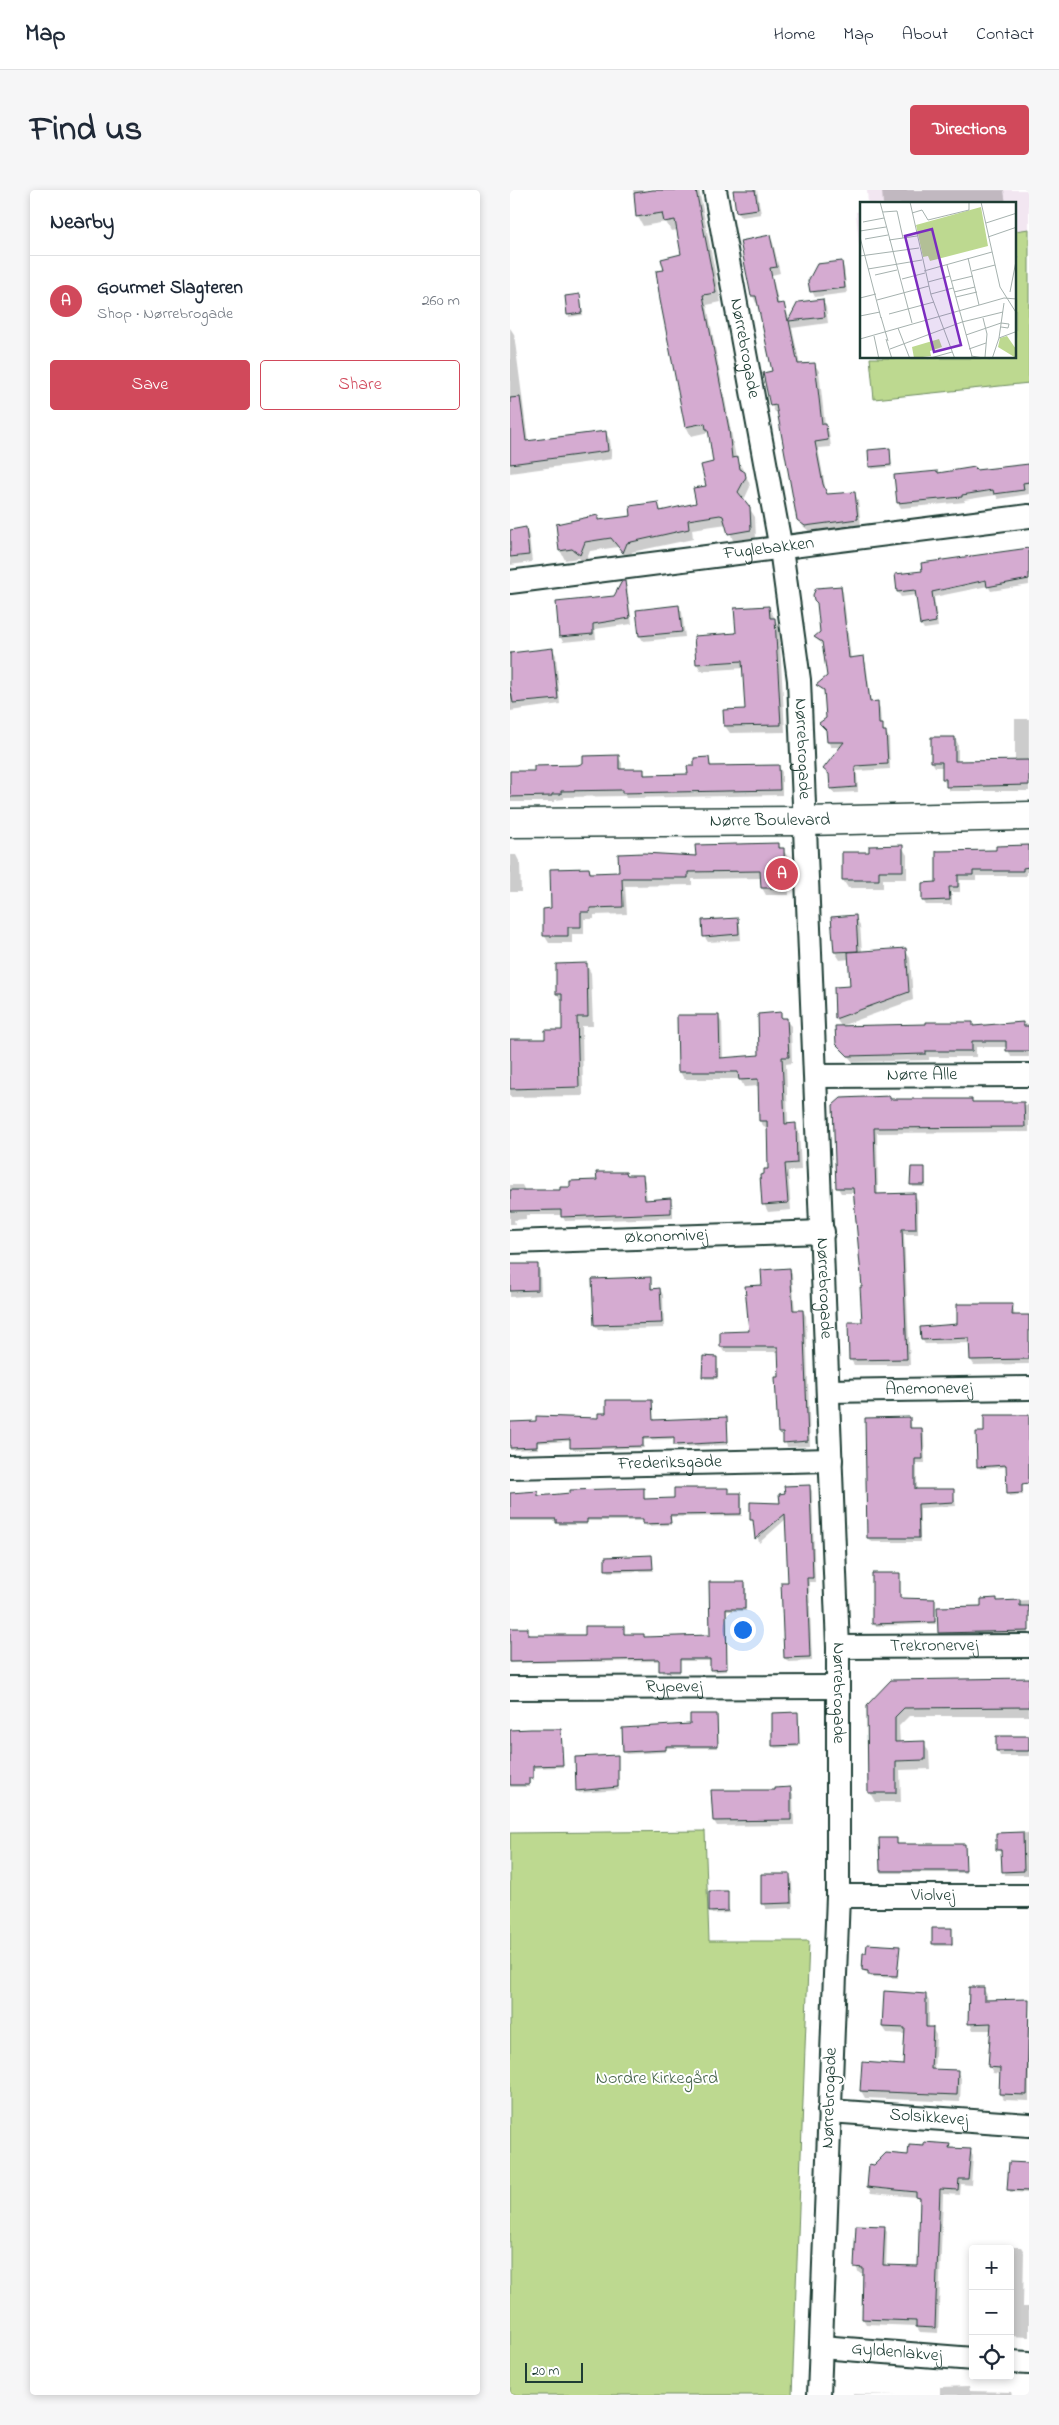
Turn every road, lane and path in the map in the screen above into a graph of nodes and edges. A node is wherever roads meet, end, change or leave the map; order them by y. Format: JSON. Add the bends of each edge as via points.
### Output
{"nodes":[{"id":1,"x":715,"y":190,"type":"edge"},
{"id":2,"x":1029,"y":516,"type":"edge"},
{"id":3,"x":781,"y":549,"type":"junction"},
{"id":4,"x":510,"y":582,"type":"edge"},
{"id":5,"x":1029,"y":816,"type":"edge"},
{"id":6,"x":806,"y":821,"type":"junction"},
{"id":7,"x":510,"y":823,"type":"edge"},
{"id":8,"x":1029,"y":1075,"type":"edge"},
{"id":9,"x":816,"y":1076,"type":"junction"},
{"id":10,"x":823,"y":1232,"type":"junction"},
{"id":11,"x":510,"y":1242,"type":"edge"},
{"id":12,"x":1029,"y":1388,"type":"edge"},
{"id":13,"x":828,"y":1391,"type":"junction"},
{"id":14,"x":831,"y":1460,"type":"junction"},
{"id":15,"x":510,"y":1467,"type":"edge"},
{"id":16,"x":1029,"y":1646,"type":"edge"},
{"id":17,"x":838,"y":1647,"type":"junction"},
{"id":18,"x":838,"y":1687,"type":"junction"},
{"id":19,"x":510,"y":1688,"type":"edge"},
{"id":20,"x":838,"y":1896,"type":"junction"},
{"id":21,"x":1029,"y":1896,"type":"edge"},
{"id":22,"x":829,"y":2111,"type":"junction"},
{"id":23,"x":1029,"y":2126,"type":"edge"},
{"id":24,"x":821,"y":2347,"type":"junction"},
{"id":25,"x":969,"y":2358,"type":"edge"},
{"id":26,"x":1014,"y":2362,"type":"edge"},
{"id":27,"x":1029,"y":2363,"type":"edge"},
{"id":28,"x":819,"y":2395,"type":"edge"}],
"edges":[{"from":1,"to":3,"type":"street","name":"Nørrebrogade"},
{"from":2,"to":3,"type":"street","name":"Fuglebakken"},
{"from":3,"to":4,"type":"street","name":"Fuglebakken"},
{"from":3,"to":6,"type":"street","name":"Nørrebrogade","via":[[799,680]]},
{"from":5,"to":6,"type":"street","name":"Nørre Boulevard"},
{"from":6,"to":7,"type":"street","name":"Nørre Boulevard"},
{"from":6,"to":9,"type":"street","name":"Nørrebrogade"},
{"from":8,"to":9,"type":"street","name":"Nørre Alle"},
{"from":9,"to":10,"type":"street","name":"Nørrebrogade"},
{"from":10,"to":11,"type":"street","name":"Økonomivej"},
{"from":10,"to":13,"type":"street","name":"Nørrebrogade"},
{"from":12,"to":13,"type":"street","name":"Anemonevej"},
{"from":13,"to":14,"type":"street","name":"Nørrebrogade"},
{"from":14,"to":15,"type":"street","name":"Frederiksgade"},
{"from":14,"to":17,"type":"street","name":"Nørrebrogade"},
{"from":16,"to":17,"type":"street","name":"Trekronervej"},
{"from":17,"to":18,"type":"street","name":"Nørrebrogade"},
{"from":18,"to":19,"type":"street","name":"Rypevej"},
{"from":18,"to":20,"type":"street","name":"Nørrebrogade"},
{"from":20,"to":21,"type":"street","name":"Violvej"},
{"from":20,"to":22,"type":"street","name":"Nørrebrogade"},
{"from":22,"to":23,"type":"street","name":"Solsikkevej"},
{"from":22,"to":24,"type":"street","name":"Nørrebrogade"},
{"from":24,"to":25,"type":"street","name":"Gyldenlakvej"},
{"from":24,"to":28,"type":"street","name":"Nørrebrogade"},
{"from":26,"to":27,"type":"street"}]}
